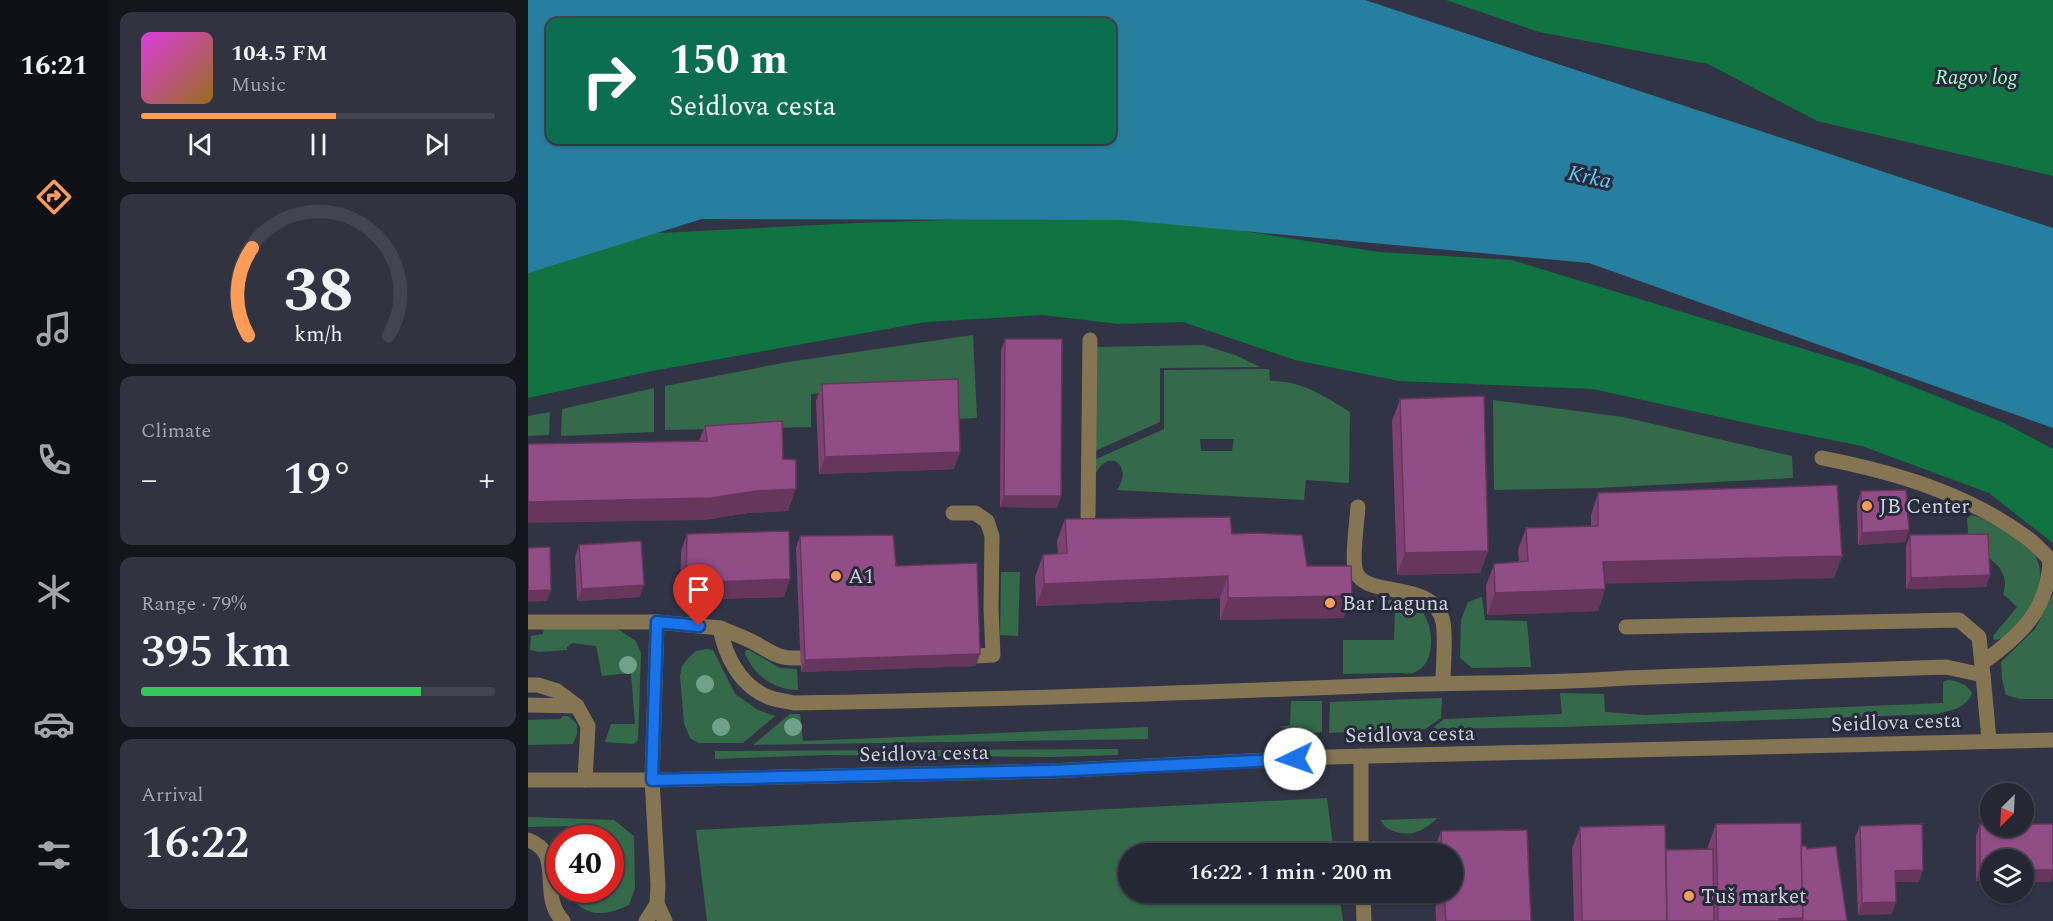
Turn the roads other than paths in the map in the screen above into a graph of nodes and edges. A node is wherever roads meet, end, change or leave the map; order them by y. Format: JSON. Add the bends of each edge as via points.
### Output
{"nodes":[{"id":1,"x":1090,"y":340,"type":"dead end"},
{"id":2,"x":1822,"y":458,"type":"dead end"},
{"id":3,"x":1358,"y":507,"type":"dead end"},
{"id":4,"x":953,"y":513,"type":"dead end"},
{"id":5,"x":1089,"y":516,"type":"edge"},
{"id":6,"x":2051,"y":560,"type":"edge"},
{"id":7,"x":528,"y":622,"type":"edge"},
{"id":8,"x":657,"y":622,"type":"junction"},
{"id":9,"x":1626,"y":627,"type":"dead end"},
{"id":10,"x":720,"y":628,"type":"junction"},
{"id":11,"x":975,"y":656,"type":"edge"},
{"id":12,"x":800,"y":658,"type":"dead end"},
{"id":13,"x":1983,"y":669,"type":"junction"},
{"id":14,"x":1443,"y":683,"type":"junction"},
{"id":15,"x":528,"y":685,"type":"edge"},
{"id":16,"x":528,"y":705,"type":"edge"},
{"id":17,"x":577,"y":706,"type":"junction"},
{"id":18,"x":1989,"y":740,"type":"junction"},
{"id":19,"x":2053,"y":740,"type":"edge"},
{"id":20,"x":1361,"y":756,"type":"junction"},
{"id":21,"x":528,"y":780,"type":"edge"},
{"id":22,"x":585,"y":780,"type":"junction"},
{"id":23,"x":652,"y":780,"type":"junction"},
{"id":24,"x":528,"y":840,"type":"edge"},
{"id":25,"x":1361,"y":843,"type":"edge"},
{"id":26,"x":1363,"y":903,"type":"edge"},
{"id":27,"x":657,"y":904,"type":"junction"},
{"id":28,"x":563,"y":921,"type":"edge"},
{"id":29,"x":646,"y":921,"type":"edge"},
{"id":30,"x":665,"y":921,"type":"edge"},
{"id":31,"x":1364,"y":921,"type":"edge"}],
"edges":[{"from":1,"to":5,"type":"street"},
{"from":2,"to":6,"type":"street","via":[[1872,468],[1960,498],[2026,537]]},
{"from":3,"to":14,"type":"street","via":[[1355,568],[1360,579],[1390,590],[1414,593],[1434,604],[1443,621]]},
{"from":4,"to":11,"type":"street","via":[[975,513],[987,521],[993,536],[993,655]]},
{"from":6,"to":13,"type":"street","via":[[2048,584],[2038,609]]},
{"from":7,"to":8,"type":"street"},
{"from":8,"to":10,"type":"street"},
{"from":8,"to":23,"type":"street"},
{"from":9,"to":13,"type":"street","name":"Seidlova cesta","via":[[1959,620],[1979,638]]},
{"from":10,"to":12,"type":"street","via":[[779,657]]},
{"from":10,"to":14,"type":"street","via":[[723,646],[749,686],[794,703],[1027,699]]},
{"from":13,"to":14,"type":"street"},
{"from":13,"to":18,"type":"street","name":"Seidlova cesta"},
{"from":15,"to":17,"type":"street","via":[[557,691]]},
{"from":16,"to":17,"type":"street"},
{"from":17,"to":22,"type":"street","via":[[588,726]]},
{"from":18,"to":19,"type":"street","name":"Seidlova cesta"},
{"from":18,"to":20,"type":"street","name":"Seidlova cesta"},
{"from":20,"to":23,"type":"street","name":"Seidlova cesta","via":[[1051,771]]},
{"from":20,"to":25,"type":"street"},
{"from":21,"to":22,"type":"street","name":"Seidlova cesta"},
{"from":22,"to":23,"type":"street","name":"Seidlova cesta"},
{"from":23,"to":27,"type":"street"},
{"from":24,"to":28,"type":"street","via":[[538,843],[546,852],[552,904]]},
{"from":26,"to":31,"type":"street"},
{"from":27,"to":29,"type":"street"},
{"from":27,"to":30,"type":"street"}]}
